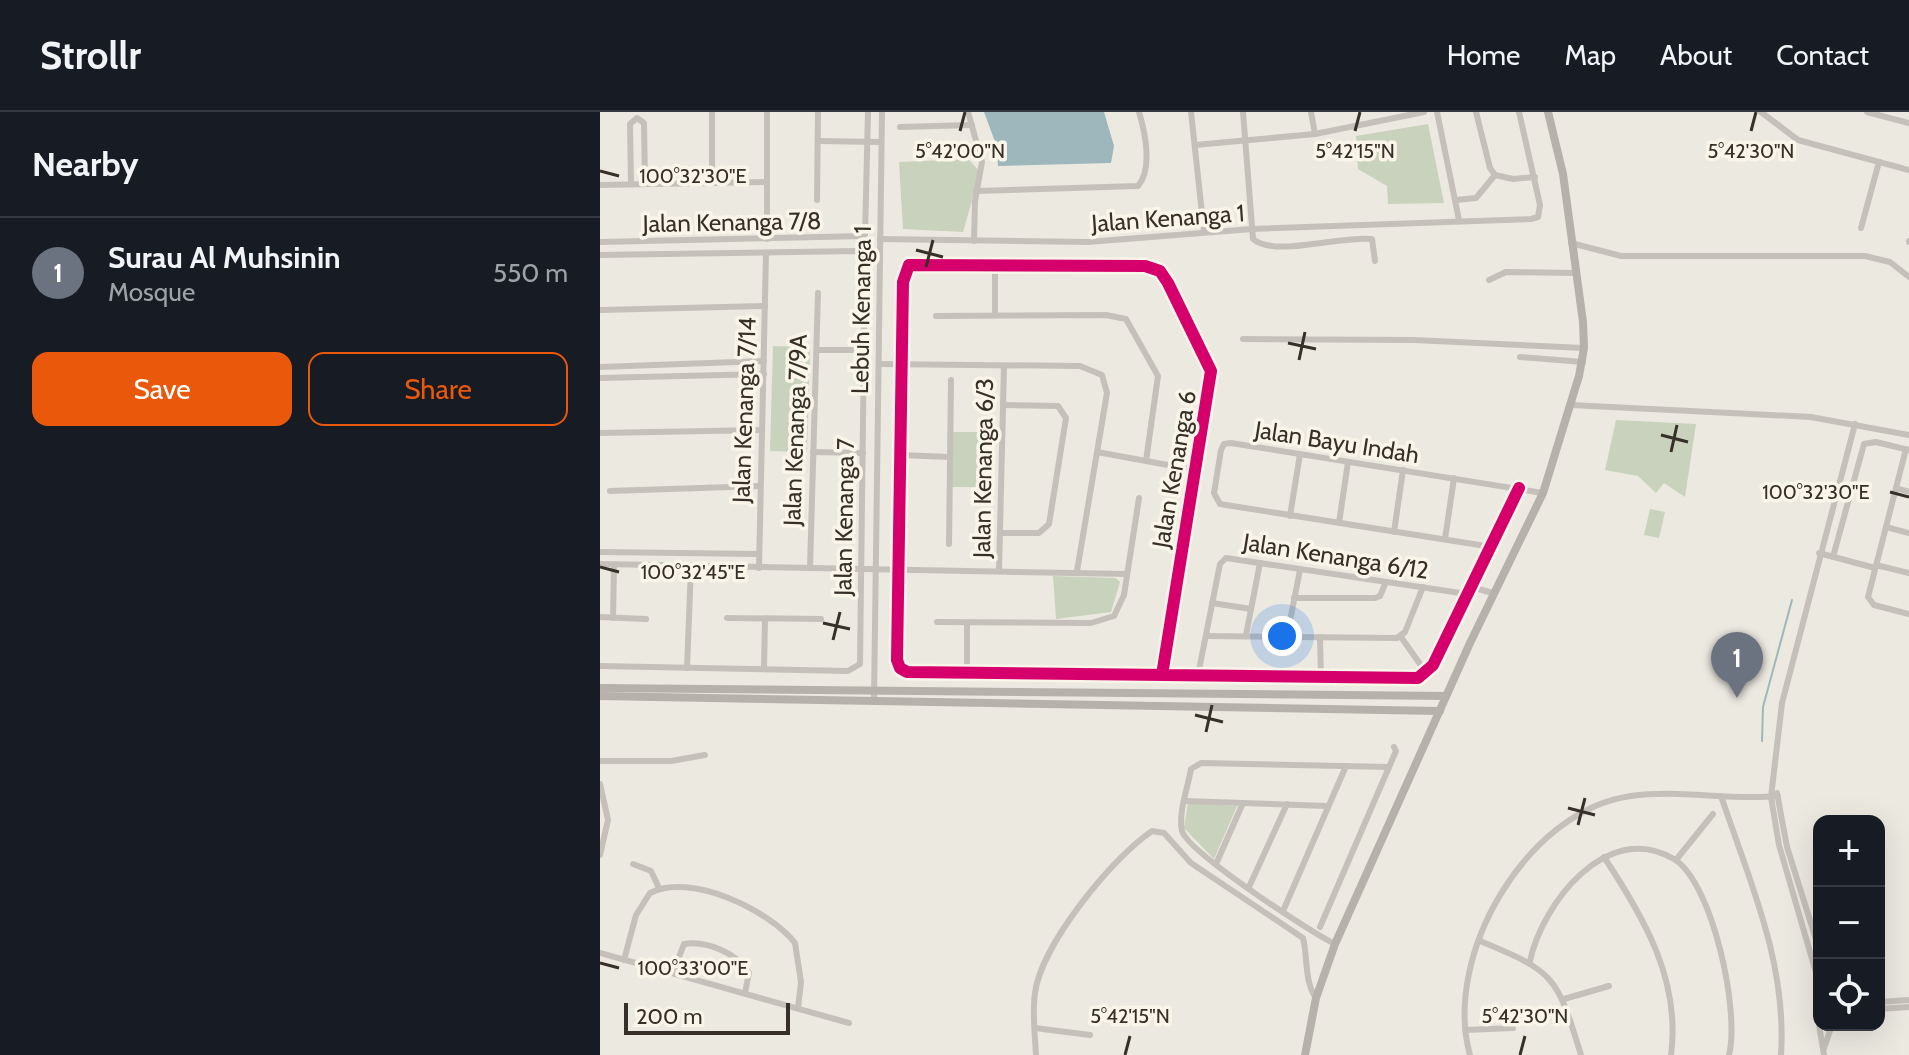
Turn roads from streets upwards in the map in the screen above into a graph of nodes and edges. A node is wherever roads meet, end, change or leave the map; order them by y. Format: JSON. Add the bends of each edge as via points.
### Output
{"nodes":[{"id":1,"x":712,"y":112,"type":"edge"},
{"id":2,"x":767,"y":112,"type":"edge"},
{"id":3,"x":818,"y":112,"type":"edge"},
{"id":4,"x":868,"y":112,"type":"edge"},
{"id":5,"x":882,"y":112,"type":"edge"},
{"id":6,"x":968,"y":112,"type":"edge"},
{"id":7,"x":1139,"y":112,"type":"edge"},
{"id":8,"x":1191,"y":112,"type":"edge"},
{"id":9,"x":1243,"y":112,"type":"edge"},
{"id":10,"x":1311,"y":112,"type":"edge"},
{"id":11,"x":1424,"y":112,"type":"edge"},
{"id":12,"x":1437,"y":112,"type":"edge"},
{"id":13,"x":1476,"y":112,"type":"edge"},
{"id":14,"x":1519,"y":112,"type":"edge"},
{"id":15,"x":1548,"y":112,"type":"edge"},
{"id":16,"x":1867,"y":112,"type":"edge"},
{"id":17,"x":1764,"y":113,"type":"edge"},
{"id":18,"x":1883,"y":114,"type":"edge"},
{"id":19,"x":1386,"y":116,"type":"edge"},
{"id":20,"x":1909,"y":123,"type":"edge"},
{"id":21,"x":972,"y":125,"type":"junction"},
{"id":22,"x":900,"y":127,"type":"dead end"},
{"id":23,"x":1315,"y":134,"type":"junction"},
{"id":24,"x":818,"y":141,"type":"junction"},
{"id":25,"x":868,"y":142,"type":"junction"},
{"id":26,"x":881,"y":142,"type":"junction"},
{"id":27,"x":1244,"y":142,"type":"junction"},
{"id":28,"x":1195,"y":145,"type":"junction"},
{"id":29,"x":1879,"y":162,"type":"junction"},
{"id":30,"x":1909,"y":170,"type":"edge"},
{"id":31,"x":1495,"y":175,"type":"junction"},
{"id":32,"x":1535,"y":177,"type":"junction"},
{"id":33,"x":712,"y":182,"type":"junction"},
{"id":34,"x":767,"y":182,"type":"junction"},
{"id":35,"x":631,"y":184,"type":"junction"},
{"id":36,"x":645,"y":184,"type":"junction"},
{"id":37,"x":600,"y":185,"type":"edge"},
{"id":38,"x":976,"y":191,"type":"junction"},
{"id":39,"x":817,"y":200,"type":"dead end"},
{"id":40,"x":1456,"y":200,"type":"junction"},
{"id":41,"x":1459,"y":220,"type":"junction"},
{"id":42,"x":1861,"y":228,"type":"dead end"},
{"id":43,"x":1252,"y":229,"type":"junction"},
{"id":44,"x":1204,"y":232,"type":"junction"},
{"id":45,"x":767,"y":239,"type":"junction"},
{"id":46,"x":880,"y":239,"type":"junction"},
{"id":47,"x":974,"y":241,"type":"junction"},
{"id":48,"x":600,"y":242,"type":"edge"},
{"id":49,"x":1571,"y":243,"type":"junction"},
{"id":50,"x":766,"y":253,"type":"junction"},
{"id":51,"x":600,"y":255,"type":"edge"},
{"id":52,"x":1375,"y":261,"type":"dead end"},
{"id":53,"x":995,"y":264,"type":"junction"},
{"id":54,"x":1575,"y":273,"type":"junction"},
{"id":55,"x":1909,"y":277,"type":"edge"},
{"id":56,"x":1489,"y":280,"type":"dead end"},
{"id":57,"x":818,"y":293,"type":"dead end"},
{"id":58,"x":765,"y":306,"type":"junction"},
{"id":59,"x":600,"y":310,"type":"edge"},
{"id":60,"x":995,"y":315,"type":"junction"},
{"id":61,"x":936,"y":316,"type":"dead end"},
{"id":62,"x":1243,"y":339,"type":"dead end"},
{"id":63,"x":1584,"y":348,"type":"junction"},
{"id":64,"x":817,"y":350,"type":"junction"},
{"id":65,"x":865,"y":350,"type":"junction"},
{"id":66,"x":1520,"y":357,"type":"dead end"},
{"id":67,"x":764,"y":361,"type":"junction"},
{"id":68,"x":1583,"y":362,"type":"junction"},
{"id":69,"x":879,"y":364,"type":"junction"},
{"id":70,"x":901,"y":364,"type":"junction"},
{"id":71,"x":1004,"y":366,"type":"junction"},
{"id":72,"x":600,"y":367,"type":"edge"},
{"id":73,"x":764,"y":374,"type":"junction"},
{"id":74,"x":600,"y":378,"type":"edge"},
{"id":75,"x":951,"y":380,"type":"dead end"},
{"id":76,"x":1003,"y":405,"type":"junction"},
{"id":77,"x":1571,"y":405,"type":"junction"},
{"id":78,"x":1855,"y":424,"type":"junction"},
{"id":79,"x":762,"y":430,"type":"junction"},
{"id":80,"x":600,"y":433,"type":"edge"},
{"id":81,"x":1909,"y":435,"type":"edge"},
{"id":82,"x":1908,"y":450,"type":"edge"},
{"id":83,"x":813,"y":452,"type":"junction"},
{"id":84,"x":1097,"y":452,"type":"junction"},
{"id":85,"x":863,"y":453,"type":"junction"},
{"id":86,"x":1300,"y":454,"type":"junction"},
{"id":87,"x":900,"y":455,"type":"junction"},
{"id":88,"x":950,"y":457,"type":"junction"},
{"id":89,"x":1146,"y":461,"type":"junction"},
{"id":90,"x":1348,"y":462,"type":"junction"},
{"id":91,"x":1195,"y":470,"type":"junction"},
{"id":92,"x":1403,"y":470,"type":"junction"},
{"id":93,"x":1454,"y":478,"type":"junction"},
{"id":94,"x":760,"y":486,"type":"junction"},
{"id":95,"x":1519,"y":488,"type":"junction"},
{"id":96,"x":1896,"y":488,"type":"junction"},
{"id":97,"x":610,"y":491,"type":"dead end"},
{"id":98,"x":1909,"y":492,"type":"edge"},
{"id":99,"x":1543,"y":493,"type":"junction"},
{"id":100,"x":1139,"y":498,"type":"dead end"},
{"id":101,"x":1290,"y":516,"type":"junction"},
{"id":102,"x":1339,"y":523,"type":"junction"},
{"id":103,"x":1886,"y":527,"type":"junction"},
{"id":104,"x":1394,"y":532,"type":"junction"},
{"id":105,"x":1001,"y":533,"type":"junction"},
{"id":106,"x":1909,"y":533,"type":"edge"},
{"id":107,"x":1445,"y":539,"type":"junction"},
{"id":108,"x":949,"y":544,"type":"dead end"},
{"id":109,"x":1492,"y":547,"type":"junction"},
{"id":110,"x":600,"y":552,"type":"edge"},
{"id":111,"x":1819,"y":553,"type":"junction"},
{"id":112,"x":759,"y":554,"type":"junction"},
{"id":113,"x":1833,"y":557,"type":"junction"},
{"id":114,"x":1260,"y":563,"type":"junction"},
{"id":115,"x":600,"y":564,"type":"edge"},
{"id":116,"x":614,"y":565,"type":"junction"},
{"id":117,"x":1876,"y":566,"type":"junction"},
{"id":118,"x":691,"y":567,"type":"junction"},
{"id":119,"x":759,"y":568,"type":"junction"},
{"id":120,"x":810,"y":568,"type":"junction"},
{"id":121,"x":860,"y":569,"type":"junction"},
{"id":122,"x":876,"y":569,"type":"junction"},
{"id":123,"x":899,"y":570,"type":"junction"},
{"id":124,"x":1300,"y":570,"type":"junction"},
{"id":125,"x":999,"y":571,"type":"junction"},
{"id":126,"x":1077,"y":571,"type":"junction"},
{"id":127,"x":1909,"y":573,"type":"edge"},
{"id":128,"x":1127,"y":574,"type":"junction"},
{"id":129,"x":1386,"y":582,"type":"junction"},
{"id":130,"x":1423,"y":587,"type":"junction"},
{"id":131,"x":1469,"y":590,"type":"junction"},
{"id":132,"x":1493,"y":593,"type":"junction"},
{"id":133,"x":1294,"y":598,"type":"junction"},
{"id":134,"x":1212,"y":603,"type":"junction"},
{"id":135,"x":1251,"y":609,"type":"junction"},
{"id":136,"x":1909,"y":614,"type":"edge"},
{"id":137,"x":600,"y":617,"type":"edge"},
{"id":138,"x":613,"y":618,"type":"junction"},
{"id":139,"x":727,"y":618,"type":"dead end"},
{"id":140,"x":646,"y":619,"type":"dead end"},
{"id":141,"x":765,"y":619,"type":"junction"},
{"id":142,"x":821,"y":619,"type":"dead end"},
{"id":143,"x":937,"y":622,"type":"dead end"},
{"id":144,"x":967,"y":623,"type":"junction"},
{"id":145,"x":1246,"y":635,"type":"junction"},
{"id":146,"x":1207,"y":636,"type":"junction"},
{"id":147,"x":1287,"y":636,"type":"junction"},
{"id":148,"x":1320,"y":637,"type":"junction"},
{"id":149,"x":1401,"y":637,"type":"junction"},
{"id":150,"x":600,"y":666,"type":"edge"},
{"id":151,"x":687,"y":668,"type":"junction"},
{"id":152,"x":764,"y":668,"type":"junction"},
{"id":153,"x":967,"y":672,"type":"junction"},
{"id":154,"x":1427,"y":674,"type":"junction"},
{"id":155,"x":1162,"y":675,"type":"junction"},
{"id":156,"x":1198,"y":675,"type":"junction"},
{"id":157,"x":1321,"y":677,"type":"junction"},
{"id":158,"x":600,"y":688,"type":"edge"},
{"id":159,"x":874,"y":689,"type":"junction"},
{"id":160,"x":600,"y":696,"type":"edge"},
{"id":161,"x":1446,"y":696,"type":"junction"},
{"id":162,"x":874,"y":700,"type":"junction"},
{"id":163,"x":1440,"y":711,"type":"junction"},
{"id":164,"x":1394,"y":747,"type":"dead end"},
{"id":165,"x":705,"y":755,"type":"dead end"},
{"id":166,"x":600,"y":761,"type":"edge"},
{"id":167,"x":1346,"y":766,"type":"junction"},
{"id":168,"x":1389,"y":767,"type":"junction"},
{"id":169,"x":600,"y":784,"type":"edge"},
{"id":170,"x":1721,"y":796,"type":"junction"},
{"id":171,"x":1775,"y":797,"type":"junction"},
{"id":172,"x":1185,"y":801,"type":"junction"},
{"id":173,"x":1243,"y":803,"type":"junction"},
{"id":174,"x":1287,"y":804,"type":"junction"},
{"id":175,"x":1328,"y":806,"type":"junction"},
{"id":176,"x":1713,"y":814,"type":"dead end"},
{"id":177,"x":600,"y":855,"type":"edge"},
{"id":178,"x":1604,"y":857,"type":"junction"},
{"id":179,"x":1676,"y":860,"type":"junction"},
{"id":180,"x":633,"y":864,"type":"dead end"},
{"id":181,"x":1216,"y":864,"type":"junction"},
{"id":182,"x":1249,"y":887,"type":"junction"},
{"id":183,"x":659,"y":888,"type":"junction"},
{"id":184,"x":1283,"y":911,"type":"junction"},
{"id":185,"x":1320,"y":927,"type":"dead end"},
{"id":186,"x":1813,"y":930,"type":"edge"},
{"id":187,"x":1480,"y":941,"type":"junction"},
{"id":188,"x":1335,"y":944,"type":"junction"},
{"id":189,"x":600,"y":953,"type":"edge"},
{"id":190,"x":624,"y":960,"type":"junction"},
{"id":191,"x":1530,"y":961,"type":"junction"},
{"id":192,"x":1813,"y":962,"type":"edge"},
{"id":193,"x":673,"y":973,"type":"junction"},
{"id":194,"x":1609,"y":986,"type":"dead end"},
{"id":195,"x":745,"y":993,"type":"junction"},
{"id":196,"x":1316,"y":998,"type":"junction"},
{"id":197,"x":1564,"y":999,"type":"junction"},
{"id":198,"x":1909,"y":1000,"type":"edge"},
{"id":199,"x":1885,"y":1002,"type":"edge"},
{"id":200,"x":1909,"y":1007,"type":"edge"},
{"id":201,"x":798,"y":1008,"type":"junction"},
{"id":202,"x":1885,"y":1009,"type":"edge"},
{"id":203,"x":849,"y":1023,"type":"dead end"},
{"id":204,"x":1035,"y":1028,"type":"junction"},
{"id":205,"x":1513,"y":1028,"type":"dead end"},
{"id":206,"x":1465,"y":1030,"type":"junction"},
{"id":207,"x":1820,"y":1031,"type":"edge"},
{"id":208,"x":1830,"y":1031,"type":"edge"},
{"id":209,"x":1090,"y":1035,"type":"dead end"},
{"id":210,"x":1824,"y":1053,"type":"edge"},
{"id":211,"x":1036,"y":1055,"type":"edge"},
{"id":212,"x":1305,"y":1055,"type":"edge"},
{"id":213,"x":1470,"y":1055,"type":"edge"},
{"id":214,"x":1581,"y":1055,"type":"edge"},
{"id":215,"x":1671,"y":1055,"type":"edge"},
{"id":216,"x":1729,"y":1055,"type":"edge"},
{"id":217,"x":1781,"y":1055,"type":"edge"}],
"edges":[{"from":1,"to":33,"type":"street"},
{"from":2,"to":34,"type":"street"},
{"from":3,"to":24,"type":"street"},
{"from":4,"to":25,"type":"street"},
{"from":5,"to":26,"type":"street","name":"Lebuh Kenanga 1"},
{"from":6,"to":21,"type":"street"},
{"from":7,"to":38,"type":"street","via":[[1146,161],[1138,186]]},
{"from":8,"to":28,"type":"street"},
{"from":9,"to":27,"type":"street"},
{"from":10,"to":23,"type":"street"},
{"from":11,"to":19,"type":"street"},
{"from":12,"to":40,"type":"street"},
{"from":13,"to":31,"type":"street"},
{"from":14,"to":32,"type":"street"},
{"from":15,"to":49,"type":"street"},
{"from":16,"to":18,"type":"street"},
{"from":17,"to":29,"type":"street","via":[[1798,140]]},
{"from":18,"to":20,"type":"street"},
{"from":19,"to":23,"type":"street"},
{"from":21,"to":22,"type":"street"},
{"from":21,"to":38,"type":"street","via":[[982,162]]},
{"from":23,"to":27,"type":"street"},
{"from":24,"to":25,"type":"street"},
{"from":24,"to":39,"type":"street"},
{"from":25,"to":26,"type":"street"},
{"from":25,"to":45,"type":"street","name":"Jalan Kenanga 7/8","via":[[865,236]]},
{"from":26,"to":46,"type":"street","name":"Lebuh Kenanga 1"},
{"from":27,"to":28,"type":"street"},
{"from":27,"to":43,"type":"street"},
{"from":28,"to":44,"type":"street"},
{"from":29,"to":30,"type":"street"},
{"from":29,"to":42,"type":"street"},
{"from":31,"to":32,"type":"street"},
{"from":31,"to":40,"type":"street","via":[[1476,198]]},
{"from":32,"to":41,"type":"street","name":"Jalan Kenanga 1","via":[[1538,217]]},
{"from":33,"to":34,"type":"street"},
{"from":33,"to":36,"type":"street"},
{"from":34,"to":45,"type":"street"},
{"from":35,"to":36,"type":"street"},
{"from":35,"to":36,"type":"street","via":[[630,124],[637,118],[644,123]]},
{"from":35,"to":37,"type":"street"},
{"from":38,"to":47,"type":"street"},
{"from":40,"to":41,"type":"street"},
{"from":41,"to":43,"type":"street","name":"Jalan Kenanga 1"},
{"from":43,"to":44,"type":"street","name":"Jalan Kenanga 1"},
{"from":43,"to":52,"type":"street","via":[[1253,239],[1266,245],[1372,239]]},
{"from":44,"to":47,"type":"street","name":"Jalan Kenanga 1","via":[[1088,242]]},
{"from":45,"to":48,"type":"street","name":"Jalan Kenanga 7/8"},
{"from":46,"to":47,"type":"street","name":"Jalan Kenanga 1"},
{"from":46,"to":69,"type":"street","name":"Lebuh Kenanga 1"},
{"from":49,"to":54,"type":"street"},
{"from":49,"to":55,"type":"street","via":[[1621,256],[1865,256],[1890,262]]},
{"from":50,"to":51,"type":"street"},
{"from":50,"to":58,"type":"street","name":"Jalan Kenanga 7/14"},
{"from":50,"to":65,"type":"street","name":"Jalan Kenanga 7","via":[[862,253]]},
{"from":53,"to":60,"type":"street"},
{"from":53,"to":70,"type":"street","name":"Jalan Kenanga 6","via":[[909,265],[903,282]]},
{"from":53,"to":91,"type":"street","name":"Jalan Kenanga 6","via":[[1145,266],[1160,271],[1211,371]]},
{"from":54,"to":56,"type":"street","via":[[1506,272]]},
{"from":54,"to":63,"type":"street"},
{"from":57,"to":64,"type":"street","name":"Jalan Kenanga 7/9A"},
{"from":58,"to":59,"type":"street"},
{"from":58,"to":67,"type":"street","name":"Jalan Kenanga 7/14"},
{"from":60,"to":61,"type":"street"},
{"from":60,"to":89,"type":"street","via":[[1126,319],[1158,376]]},
{"from":62,"to":63,"type":"street"},
{"from":63,"to":68,"type":"street"},
{"from":64,"to":65,"type":"street"},
{"from":64,"to":83,"type":"street","name":"Jalan Kenanga 7/9A"},
{"from":65,"to":85,"type":"street","name":"Jalan Kenanga 7"},
{"from":66,"to":68,"type":"street"},
{"from":67,"to":72,"type":"street"},
{"from":67,"to":73,"type":"street","name":"Jalan Kenanga 7/14"},
{"from":68,"to":77,"type":"street"},
{"from":69,"to":70,"type":"street"},
{"from":69,"to":122,"type":"street","name":"Lebuh Kenanga 1"},
{"from":70,"to":71,"type":"street"},
{"from":70,"to":87,"type":"street","name":"Jalan Kenanga 6"},
{"from":71,"to":76,"type":"street","name":"Jalan Kenanga 6/3"},
{"from":71,"to":84,"type":"street","via":[[1088,367],[1102,375],[1107,393]]},
{"from":73,"to":74,"type":"street"},
{"from":73,"to":79,"type":"street","name":"Jalan Kenanga 7/14"},
{"from":75,"to":88,"type":"street"},
{"from":76,"to":105,"type":"street","name":"Jalan Kenanga 6/3"},
{"from":76,"to":105,"type":"street","via":[[1058,406],[1066,418],[1049,524],[1039,533]]},
{"from":77,"to":78,"type":"street"},
{"from":77,"to":99,"type":"street"},
{"from":78,"to":81,"type":"street"},
{"from":78,"to":111,"type":"street"},
{"from":79,"to":80,"type":"street"},
{"from":79,"to":94,"type":"street","name":"Jalan Kenanga 7/14"},
{"from":82,"to":96,"type":"street"},
{"from":82,"to":113,"type":"street","via":[[1864,444]]},
{"from":83,"to":85,"type":"street"},
{"from":83,"to":120,"type":"street","name":"Jalan Kenanga 7/9A"},
{"from":84,"to":89,"type":"street"},
{"from":84,"to":126,"type":"street"},
{"from":85,"to":121,"type":"street","name":"Jalan Kenanga 7"},
{"from":86,"to":90,"type":"street","name":"Jalan Bayu Indah"},
{"from":86,"to":101,"type":"street"},
{"from":86,"to":101,"type":"street","name":"Jalan Bayu Indah","via":[[1224,444],[1214,493],[1220,504]]},
{"from":87,"to":88,"type":"street"},
{"from":87,"to":123,"type":"street","name":"Jalan Kenanga 6"},
{"from":88,"to":108,"type":"street"},
{"from":89,"to":91,"type":"street"},
{"from":90,"to":92,"type":"street","name":"Jalan Bayu Indah"},
{"from":90,"to":102,"type":"street"},
{"from":91,"to":155,"type":"street","name":"Jalan Kenanga 6"},
{"from":92,"to":93,"type":"street","name":"Jalan Bayu Indah"},
{"from":92,"to":104,"type":"street"},
{"from":93,"to":95,"type":"street","name":"Jalan Bayu Indah"},
{"from":93,"to":107,"type":"street"},
{"from":94,"to":97,"type":"street"},
{"from":94,"to":112,"type":"street","name":"Jalan Kenanga 7/14"},
{"from":95,"to":99,"type":"street","name":"Jalan Bayu Indah"},
{"from":95,"to":109,"type":"street"},
{"from":96,"to":98,"type":"street"},
{"from":96,"to":103,"type":"street"},
{"from":99,"to":132,"type":"street"},
{"from":100,"to":128,"type":"street"},
{"from":101,"to":102,"type":"street","name":"Jalan Bayu Indah"},
{"from":102,"to":104,"type":"street","name":"Jalan Bayu Indah"},
{"from":103,"to":106,"type":"street"},
{"from":103,"to":117,"type":"street"},
{"from":104,"to":107,"type":"street","name":"Jalan Bayu Indah"},
{"from":105,"to":125,"type":"street","name":"Jalan Kenanga 6/3"},
{"from":107,"to":109,"type":"street","name":"Jalan Bayu Indah"},
{"from":109,"to":131,"type":"street"},
{"from":110,"to":112,"type":"street"},
{"from":111,"to":113,"type":"street"},
{"from":111,"to":171,"type":"street","via":[[1777,726]]},
{"from":112,"to":119,"type":"street","name":"Jalan Kenanga 7/14"},
{"from":113,"to":117,"type":"street"},
{"from":114,"to":124,"type":"street","name":"Jalan Kenanga 6/12"},
{"from":114,"to":134,"type":"street","name":"Jalan Kenanga 6/12","via":[[1222,560]]},
{"from":114,"to":135,"type":"street"},
{"from":115,"to":116,"type":"street"},
{"from":116,"to":118,"type":"street"},
{"from":116,"to":138,"type":"street"},
{"from":117,"to":127,"type":"street"},
{"from":117,"to":136,"type":"street","via":[[1870,602]]},
{"from":118,"to":119,"type":"street"},
{"from":118,"to":151,"type":"street"},
{"from":119,"to":120,"type":"street"},
{"from":120,"to":121,"type":"street"},
{"from":121,"to":122,"type":"street"},
{"from":121,"to":152,"type":"street","name":"Jalan Kenanga 7","via":[[861,658],[855,669]]},
{"from":122,"to":123,"type":"street"},
{"from":122,"to":159,"type":"street","name":"Lebuh Kenanga 1"},
{"from":123,"to":125,"type":"street"},
{"from":123,"to":153,"type":"street","name":"Jalan Kenanga 6","via":[[900,668],[914,673]]},
{"from":124,"to":129,"type":"street","name":"Jalan Kenanga 6/12"},
{"from":124,"to":133,"type":"street"},
{"from":125,"to":126,"type":"street"},
{"from":126,"to":128,"type":"street"},
{"from":128,"to":144,"type":"street","via":[[1120,607],[1104,621]]},
{"from":129,"to":130,"type":"street","name":"Jalan Kenanga 6/12"},
{"from":129,"to":133,"type":"street","via":[[1375,598]]},
{"from":130,"to":131,"type":"street","name":"Jalan Kenanga 6/12"},
{"from":130,"to":149,"type":"street"},
{"from":131,"to":132,"type":"street","name":"Jalan Kenanga 6/12"},
{"from":131,"to":154,"type":"street"},
{"from":132,"to":161,"type":"street"},
{"from":133,"to":147,"type":"street"},
{"from":134,"to":135,"type":"street"},
{"from":134,"to":146,"type":"street","name":"Jalan Kenanga 6/12"},
{"from":135,"to":145,"type":"street"},
{"from":137,"to":138,"type":"street"},
{"from":138,"to":140,"type":"street"},
{"from":139,"to":141,"type":"street"},
{"from":141,"to":142,"type":"street"},
{"from":141,"to":152,"type":"street"},
{"from":143,"to":144,"type":"street"},
{"from":144,"to":153,"type":"street"},
{"from":145,"to":146,"type":"street"},
{"from":145,"to":147,"type":"street"},
{"from":146,"to":156,"type":"street","name":"Jalan Kenanga 6/12"},
{"from":147,"to":148,"type":"street"},
{"from":148,"to":149,"type":"street"},
{"from":148,"to":157,"type":"street"},
{"from":149,"to":154,"type":"street"},
{"from":150,"to":151,"type":"street","name":"Jalan Kenanga 7"},
{"from":151,"to":152,"type":"street","name":"Jalan Kenanga 7"},
{"from":153,"to":155,"type":"street"},
{"from":154,"to":157,"type":"street","via":[[1408,679]]},
{"from":155,"to":156,"type":"street"},
{"from":156,"to":157,"type":"street"},
{"from":158,"to":159,"type":"street"},
{"from":159,"to":161,"type":"street"},
{"from":159,"to":162,"type":"street","name":"Lebuh Kenanga 1"},
{"from":160,"to":162,"type":"street"},
{"from":161,"to":163,"type":"street"},
{"from":162,"to":163,"type":"street"},
{"from":163,"to":188,"type":"street"},
{"from":164,"to":168,"type":"street"},
{"from":165,"to":166,"type":"street","via":[[671,761]]},
{"from":167,"to":168,"type":"street"},
{"from":167,"to":172,"type":"street","via":[[1201,763],[1191,769]]},
{"from":167,"to":175,"type":"street"},
{"from":168,"to":185,"type":"street"},
{"from":169,"to":177,"type":"street","via":[[608,820]]},
{"from":170,"to":171,"type":"street"},
{"from":170,"to":187,"type":"street","via":[[1630,796],[1577,813],[1524,861]]},
{"from":170,"to":217,"type":"street","via":[[1776,962]]},
{"from":171,"to":186,"type":"street"},
{"from":171,"to":192,"type":"street","via":[[1779,845]]},
{"from":172,"to":173,"type":"street"},
{"from":172,"to":181,"type":"street","via":[[1183,835]]},
{"from":173,"to":174,"type":"street"},
{"from":173,"to":181,"type":"street"},
{"from":174,"to":175,"type":"street"},
{"from":174,"to":182,"type":"street"},
{"from":175,"to":184,"type":"street"},
{"from":176,"to":179,"type":"street"},
{"from":178,"to":179,"type":"street","via":[[1635,850]]},
{"from":178,"to":191,"type":"street","via":[[1554,905]]},
{"from":178,"to":215,"type":"street","via":[[1656,946],[1673,1012]]},
{"from":179,"to":216,"type":"street","via":[[1699,893],[1728,976],[1733,1011]]},
{"from":180,"to":183,"type":"street","via":[[651,871]]},
{"from":181,"to":182,"type":"street"},
{"from":182,"to":184,"type":"street"},
{"from":183,"to":190,"type":"street","via":[[642,901]]},
{"from":183,"to":201,"type":"street","via":[[678,887],[741,902],[790,936],[798,950]]},
{"from":184,"to":188,"type":"street"},
{"from":187,"to":191,"type":"street"},
{"from":187,"to":206,"type":"street"},
{"from":188,"to":196,"type":"street"},
{"from":189,"to":190,"type":"street"},
{"from":190,"to":193,"type":"street"},
{"from":191,"to":197,"type":"street","via":[[1557,984]]},
{"from":193,"to":195,"type":"street"},
{"from":193,"to":195,"type":"street","via":[[684,944],[703,944],[745,966]]},
{"from":194,"to":197,"type":"street"},
{"from":195,"to":201,"type":"street"},
{"from":196,"to":204,"type":"street","via":[[1308,982],[1303,938],[1191,863],[1164,833],[1152,831],[1076,907],[1036,987]]},
{"from":196,"to":212,"type":"street"},
{"from":197,"to":214,"type":"street"},
{"from":198,"to":199,"type":"street"},
{"from":200,"to":202,"type":"street"},
{"from":201,"to":203,"type":"street"},
{"from":204,"to":209,"type":"street"},
{"from":204,"to":211,"type":"street"},
{"from":205,"to":206,"type":"street"},
{"from":206,"to":213,"type":"street"},
{"from":207,"to":210,"type":"street"},
{"from":208,"to":210,"type":"street"}]}
